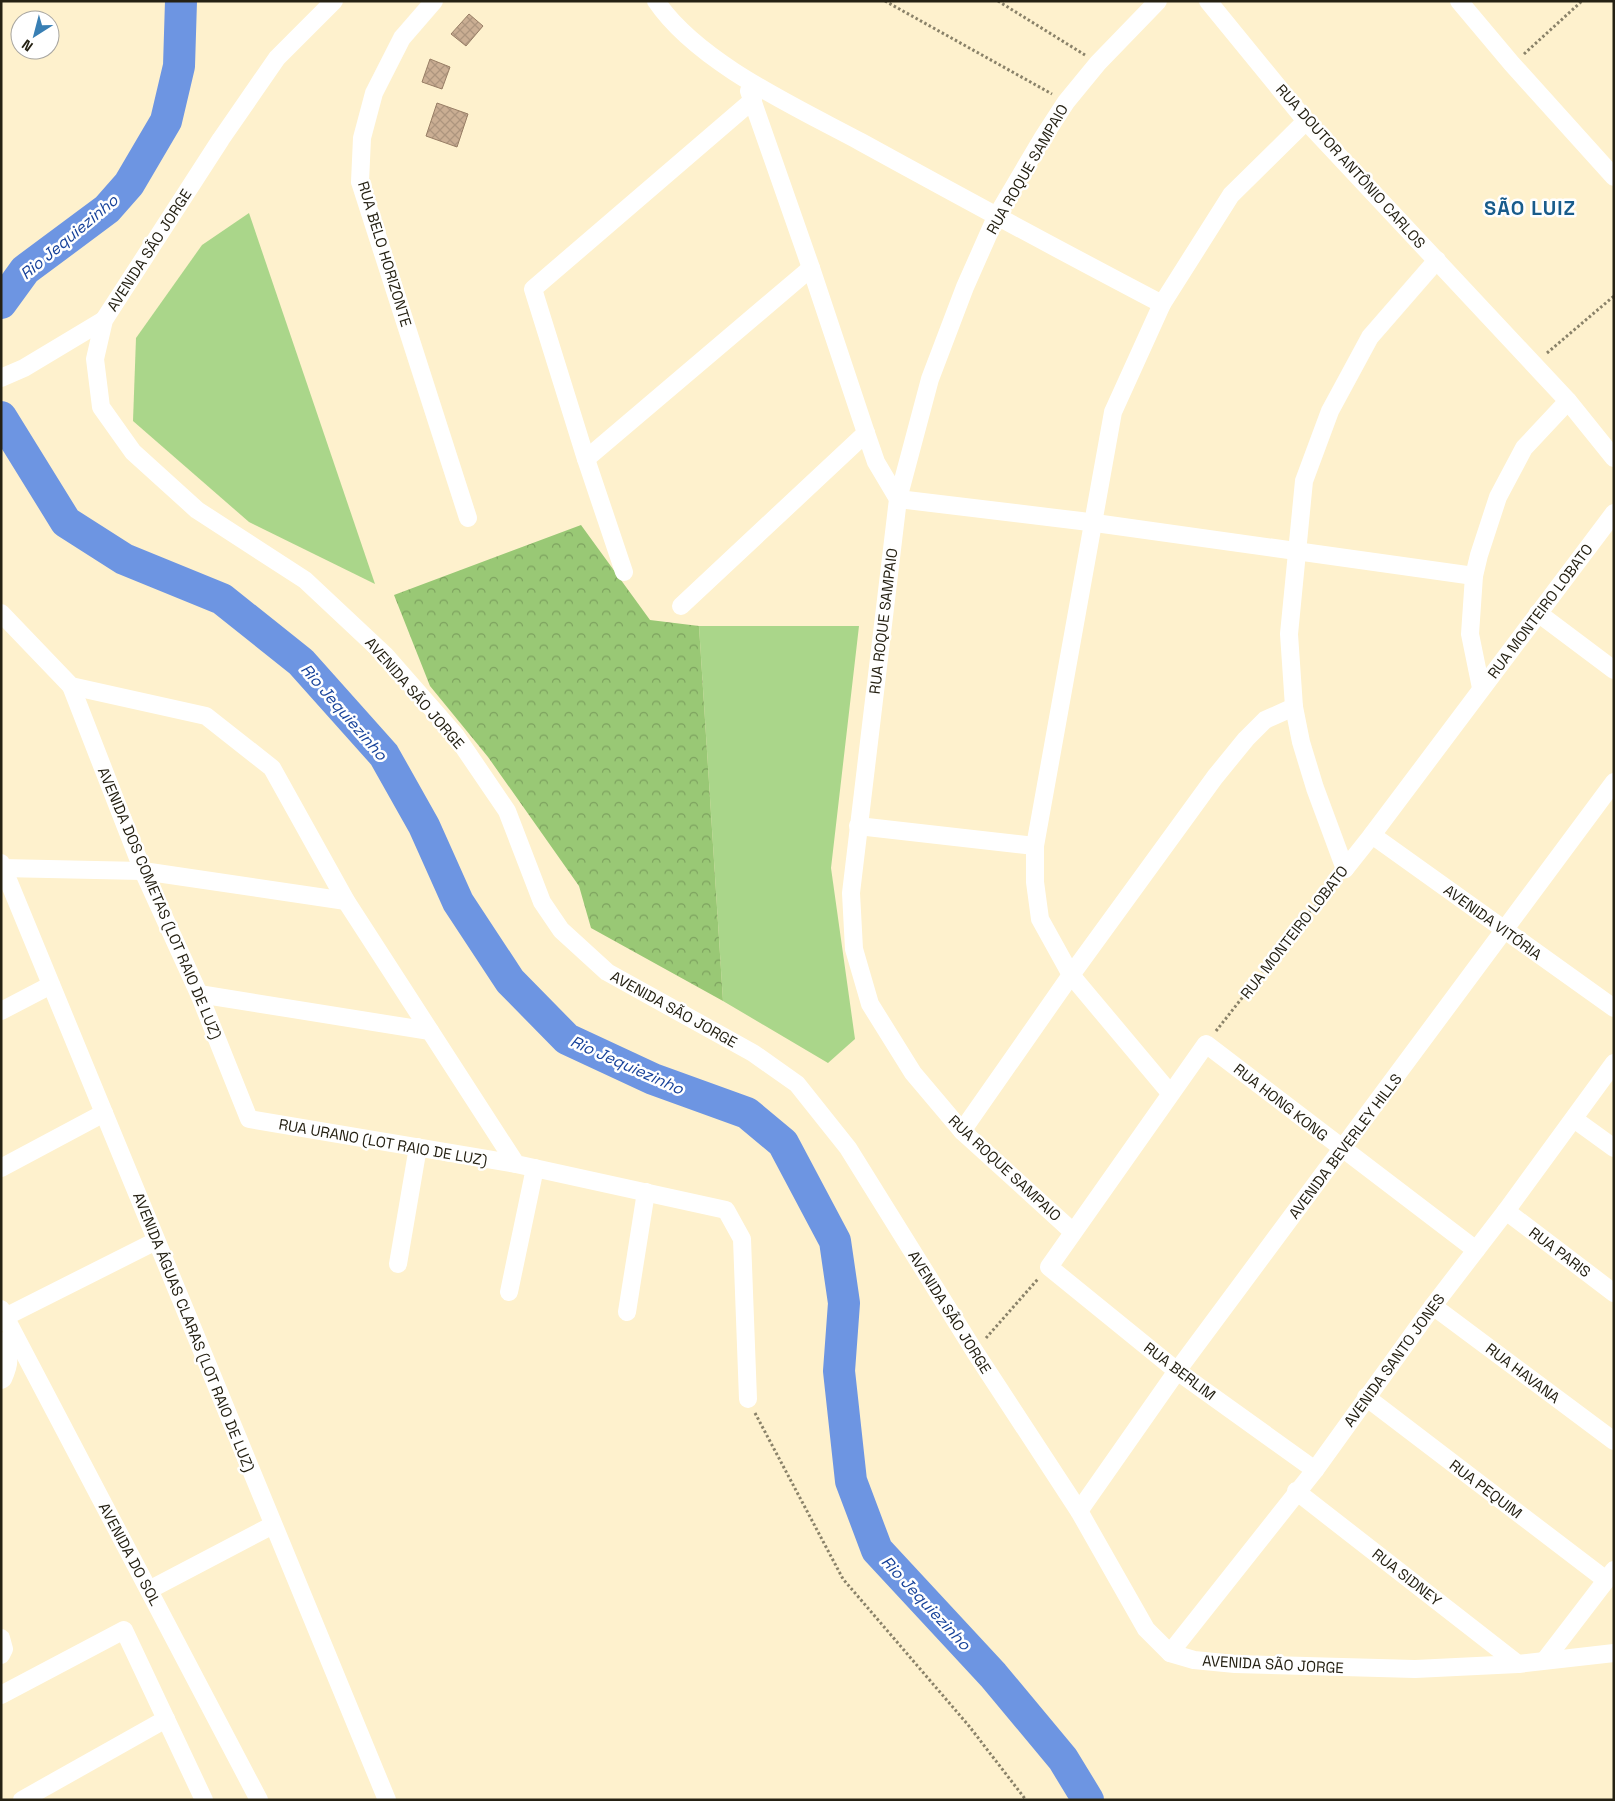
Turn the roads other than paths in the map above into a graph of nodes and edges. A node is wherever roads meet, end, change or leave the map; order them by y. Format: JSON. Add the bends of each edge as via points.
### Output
{"nodes":[{"id":1,"x":334,"y":1,"type":"edge"},
{"id":2,"x":434,"y":1,"type":"edge"},
{"id":3,"x":656,"y":1,"type":"edge"},
{"id":4,"x":1158,"y":1,"type":"edge"},
{"id":5,"x":1208,"y":1,"type":"edge"},
{"id":6,"x":1459,"y":1,"type":"edge"},
{"id":7,"x":742,"y":77,"type":"junction"},
{"id":8,"x":753,"y":100,"type":"junction"},
{"id":9,"x":1306,"y":121,"type":"junction"},
{"id":10,"x":1614,"y":177,"type":"edge"},
{"id":11,"x":996,"y":217,"type":"junction"},
{"id":12,"x":1437,"y":260,"type":"junction"},
{"id":13,"x":811,"y":268,"type":"junction"},
{"id":14,"x":1162,"y":304,"type":"junction"},
{"id":15,"x":104,"y":320,"type":"junction"},
{"id":16,"x":1,"y":378,"type":"edge"},
{"id":17,"x":1568,"y":401,"type":"junction"},
{"id":18,"x":866,"y":433,"type":"junction"},
{"id":19,"x":1614,"y":458,"type":"edge"},
{"id":20,"x":586,"y":459,"type":"junction"},
{"id":21,"x":898,"y":499,"type":"junction"},
{"id":22,"x":1614,"y":512,"type":"edge"},
{"id":23,"x":468,"y":518,"type":"dead end"},
{"id":24,"x":1092,"y":523,"type":"junction"},
{"id":25,"x":1296,"y":552,"type":"junction"},
{"id":26,"x":624,"y":572,"type":"dead end"},
{"id":27,"x":1474,"y":576,"type":"junction"},
{"id":28,"x":681,"y":606,"type":"dead end"},
{"id":29,"x":1,"y":613,"type":"edge"},
{"id":30,"x":1538,"y":613,"type":"junction"},
{"id":31,"x":1614,"y":670,"type":"edge"},
{"id":32,"x":71,"y":686,"type":"junction"},
{"id":33,"x":1481,"y":688,"type":"junction"},
{"id":34,"x":1294,"y":707,"type":"junction"},
{"id":35,"x":1614,"y":782,"type":"edge"},
{"id":36,"x":858,"y":826,"type":"junction"},
{"id":37,"x":1372,"y":835,"type":"junction"},
{"id":38,"x":1035,"y":846,"type":"junction"},
{"id":39,"x":2,"y":866,"type":"edge"},
{"id":40,"x":1344,"y":868,"type":"joint"},
{"id":41,"x":143,"y":871,"type":"junction"},
{"id":42,"x":346,"y":901,"type":"junction"},
{"id":43,"x":1505,"y":931,"type":"junction"},
{"id":44,"x":1071,"y":975,"type":"junction"},
{"id":45,"x":51,"y":985,"type":"junction"},
{"id":46,"x":199,"y":994,"type":"junction"},
{"id":47,"x":1614,"y":1008,"type":"edge"},
{"id":48,"x":1,"y":1011,"type":"edge"},
{"id":49,"x":430,"y":1030,"type":"junction"},
{"id":50,"x":1614,"y":1063,"type":"edge"},
{"id":51,"x":1170,"y":1093,"type":"junction"},
{"id":52,"x":104,"y":1113,"type":"junction"},
{"id":53,"x":1574,"y":1118,"type":"junction"},
{"id":54,"x":249,"y":1119,"type":"joint"},
{"id":55,"x":962,"y":1131,"type":"junction"},
{"id":56,"x":418,"y":1148,"type":"junction"},
{"id":57,"x":1614,"y":1148,"type":"edge"},
{"id":58,"x":1342,"y":1149,"type":"junction"},
{"id":59,"x":516,"y":1164,"type":"junction"},
{"id":60,"x":1,"y":1168,"type":"edge"},
{"id":61,"x":535,"y":1168,"type":"junction"},
{"id":62,"x":646,"y":1192,"type":"junction"},
{"id":63,"x":1506,"y":1211,"type":"junction"},
{"id":64,"x":1073,"y":1232,"type":"junction"},
{"id":65,"x":156,"y":1241,"type":"junction"},
{"id":66,"x":1476,"y":1250,"type":"junction"},
{"id":67,"x":398,"y":1264,"type":"dead end"},
{"id":68,"x":509,"y":1292,"type":"dead end"},
{"id":69,"x":1614,"y":1293,"type":"edge"},
{"id":70,"x":1433,"y":1306,"type":"junction"},
{"id":71,"x":627,"y":1312,"type":"dead end"},
{"id":72,"x":3,"y":1315,"type":"edge"},
{"id":73,"x":1,"y":1341,"type":"edge"},
{"id":74,"x":1178,"y":1371,"type":"junction"},
{"id":75,"x":1,"y":1380,"type":"edge"},
{"id":76,"x":1366,"y":1397,"type":"junction"},
{"id":77,"x":748,"y":1399,"type":"road end"},
{"id":78,"x":1614,"y":1441,"type":"edge"},
{"id":79,"x":1315,"y":1470,"type":"junction"},
{"id":80,"x":1296,"y":1491,"type":"junction"},
{"id":81,"x":1079,"y":1511,"type":"junction"},
{"id":82,"x":273,"y":1525,"type":"junction"},
{"id":83,"x":1610,"y":1575,"type":"edge"},
{"id":84,"x":149,"y":1590,"type":"junction"},
{"id":85,"x":1,"y":1638,"type":"edge"},
{"id":86,"x":1170,"y":1652,"type":"junction"},
{"id":87,"x":1614,"y":1653,"type":"edge"},
{"id":88,"x":1,"y":1655,"type":"edge"},
{"id":89,"x":1545,"y":1660,"type":"junction"},
{"id":90,"x":1518,"y":1664,"type":"junction"},
{"id":91,"x":1,"y":1695,"type":"edge"},
{"id":92,"x":166,"y":1719,"type":"junction"},
{"id":93,"x":22,"y":1800,"type":"edge"},
{"id":94,"x":204,"y":1800,"type":"edge"},
{"id":95,"x":259,"y":1800,"type":"edge"},
{"id":96,"x":387,"y":1800,"type":"edge"}],
"edges":[{"from":1,"to":15,"type":"street","name":"AVENIDA SÃO JORGE","via":[[276,58]]},
{"from":2,"to":23,"type":"street","name":"RUA BELO HORIZONTE","via":[[402,38],[374,93],[362,138],[360,182]]},
{"from":3,"to":7,"type":"street","via":[[692,41]]},
{"from":4,"to":11,"type":"street","name":"RUA ROQUE SAMPAIO","via":[[1098,63],[1066,102]]},
{"from":5,"to":9,"type":"street","name":"RUA DOUTOR ANTÔNIO CARLOS"},
{"from":6,"to":10,"type":"street"},
{"from":7,"to":8,"type":"street"},
{"from":7,"to":11,"type":"street"},
{"from":8,"to":13,"type":"street"},
{"from":8,"to":20,"type":"street","via":[[533,289]]},
{"from":9,"to":12,"type":"street","name":"RUA DOUTOR ANTÔNIO CARLOS"},
{"from":9,"to":14,"type":"street","via":[[1231,195]]},
{"from":11,"to":14,"type":"street"},
{"from":11,"to":21,"type":"street","name":"RUA ROQUE SAMPAIO","via":[[964,287],[930,379]]},
{"from":12,"to":17,"type":"street","name":"RUA DOUTOR ANTÔNIO CARLOS"},
{"from":12,"to":25,"type":"street","name":"RUA DOUTOR ANTÔNIO CARLOS","via":[[1370,337],[1330,411],[1304,481]]},
{"from":13,"to":18,"type":"street"},
{"from":13,"to":20,"type":"street"},
{"from":14,"to":24,"type":"street","via":[[1113,412]]},
{"from":15,"to":16,"type":"street","via":[[24,368]]},
{"from":15,"to":81,"type":"street","name":"AVENIDA SÃO JORGE","via":[[96,359],[101,407],[133,452],[197,510],[306,580],[385,655],[456,736],[507,811],[542,902],[560,930],[607,972],[753,1054],[797,1084],[848,1148],[974,1352]]},
{"from":17,"to":19,"type":"street","name":"RUA DOUTOR ANTÔNIO CARLOS"},
{"from":17,"to":27,"type":"street","via":[[1524,448],[1498,497]]},
{"from":18,"to":21,"type":"street","via":[[876,462]]},
{"from":18,"to":28,"type":"street"},
{"from":20,"to":26,"type":"street"},
{"from":21,"to":24,"type":"street"},
{"from":21,"to":36,"type":"street","name":"RUA ROQUE SAMPAIO"},
{"from":22,"to":30,"type":"street","name":"RUA MONTEIRO LOBATO"},
{"from":24,"to":25,"type":"street"},
{"from":24,"to":38,"type":"street"},
{"from":25,"to":27,"type":"street"},
{"from":25,"to":34,"type":"street","name":"RUA DOUTOR ANTÔNIO CARLOS","via":[[1289,634]]},
{"from":27,"to":33,"type":"street","via":[[1470,634]]},
{"from":29,"to":32,"type":"street"},
{"from":30,"to":31,"type":"street"},
{"from":30,"to":33,"type":"street","name":"RUA MONTEIRO LOBATO"},
{"from":32,"to":41,"type":"street","name":"AVENIDA DOS COMETAS (LOT RAIO DE LUZ)"},
{"from":32,"to":42,"type":"street","via":[[206,716],[272,768]]},
{"from":33,"to":37,"type":"street","name":"RUA MONTEIRO LOBATO"},
{"from":34,"to":40,"type":"street","name":"RUA DOUTOR ANTÔNIO CARLOS","via":[[1314,788]]},
{"from":34,"to":44,"type":"street","via":[[1265,720],[1215,777]]},
{"from":35,"to":43,"type":"street","name":"AVENIDA BEVERLEY HILLS"},
{"from":36,"to":38,"type":"street"},
{"from":36,"to":55,"type":"street","name":"RUA ROQUE SAMPAIO","via":[[851,893],[854,949],[870,1004],[913,1073]]},
{"from":37,"to":40,"type":"street","name":"RUA MONTEIRO LOBATO"},
{"from":37,"to":43,"type":"street","name":"AVENIDA VITÓRIA"},
{"from":38,"to":44,"type":"street","via":[[1040,919]]},
{"from":39,"to":41,"type":"street"},
{"from":39,"to":45,"type":"street","name":"AVENIDA ÁGUAS CLARAS (LOT RAIO DE LUZ)"},
{"from":41,"to":42,"type":"street"},
{"from":41,"to":46,"type":"street","name":"AVENIDA DOS COMETAS (LOT RAIO DE LUZ)"},
{"from":42,"to":49,"type":"street"},
{"from":43,"to":47,"type":"street","name":"AVENIDA VITÓRIA"},
{"from":43,"to":58,"type":"street","name":"AVENIDA BEVERLEY HILLS"},
{"from":44,"to":51,"type":"street"},
{"from":44,"to":55,"type":"street"},
{"from":45,"to":48,"type":"street"},
{"from":45,"to":52,"type":"street","name":"AVENIDA ÁGUAS CLARAS (LOT RAIO DE LUZ)"},
{"from":46,"to":49,"type":"street"},
{"from":46,"to":54,"type":"street","name":"AVENIDA DOS COMETAS (LOT RAIO DE LUZ)"},
{"from":49,"to":59,"type":"street"},
{"from":50,"to":53,"type":"street","name":"AVENIDA SANTO JONES"},
{"from":51,"to":58,"type":"street","name":"RUA HONG KONG","via":[[1206,1044]]},
{"from":51,"to":64,"type":"street"},
{"from":52,"to":60,"type":"street"},
{"from":52,"to":65,"type":"street","name":"AVENIDA ÁGUAS CLARAS (LOT RAIO DE LUZ)"},
{"from":53,"to":57,"type":"street"},
{"from":53,"to":63,"type":"street","name":"AVENIDA SANTO JONES"},
{"from":54,"to":56,"type":"street","name":"RUA URANO (LOT RAIO DE LUZ)"},
{"from":55,"to":64,"type":"street","name":"RUA ROQUE SAMPAIO"},
{"from":56,"to":59,"type":"street","name":"RUA URANO (LOT RAIO DE LUZ)"},
{"from":56,"to":67,"type":"street"},
{"from":58,"to":66,"type":"street","name":"RUA HONG KONG"},
{"from":58,"to":74,"type":"street","name":"AVENIDA BEVERLEY HILLS"},
{"from":59,"to":61,"type":"street","name":"RUA URANO (LOT RAIO DE LUZ)"},
{"from":61,"to":62,"type":"street","name":"RUA URANO (LOT RAIO DE LUZ)"},
{"from":61,"to":68,"type":"street"},
{"from":62,"to":71,"type":"street"},
{"from":62,"to":77,"type":"street","name":"RUA URANO (LOT RAIO DE LUZ)","via":[[726,1210],[742,1239]]},
{"from":63,"to":66,"type":"street","name":"AVENIDA SANTO JONES"},
{"from":63,"to":69,"type":"street","name":"RUA PARIS"},
{"from":64,"to":74,"type":"street","name":"RUA BERLIM","via":[[1049,1267]]},
{"from":65,"to":72,"type":"street"},
{"from":65,"to":82,"type":"street","name":"AVENIDA ÁGUAS CLARAS (LOT RAIO DE LUZ)"},
{"from":66,"to":70,"type":"street","name":"AVENIDA SANTO JONES"},
{"from":70,"to":76,"type":"street","name":"AVENIDA SANTO JONES"},
{"from":70,"to":78,"type":"street","name":"RUA HAVANA"},
{"from":72,"to":84,"type":"street","name":"AVENIDA DO SOL"},
{"from":73,"to":75,"type":"street","via":[[8,1352],[9,1366]]},
{"from":74,"to":79,"type":"street","name":"RUA BERLIM"},
{"from":74,"to":81,"type":"street","name":"AVENIDA BEVERLEY HILLS"},
{"from":76,"to":79,"type":"street","name":"AVENIDA SANTO JONES"},
{"from":76,"to":83,"type":"street","name":"RUA PEQUIM"},
{"from":79,"to":80,"type":"street","name":"AVENIDA SANTO JONES"},
{"from":80,"to":86,"type":"street","name":"AVENIDA SANTO JONES"},
{"from":80,"to":90,"type":"street","name":"RUA SIDNEY"},
{"from":81,"to":86,"type":"street","name":"AVENIDA SÃO JORGE","via":[[1146,1629]]},
{"from":82,"to":84,"type":"street"},
{"from":82,"to":96,"type":"street","name":"AVENIDA ÁGUAS CLARAS (LOT RAIO DE LUZ)"},
{"from":83,"to":89,"type":"street"},
{"from":84,"to":95,"type":"street","name":"AVENIDA DO SOL"},
{"from":85,"to":88,"type":"street","via":[[4,1649]]},
{"from":86,"to":90,"type":"street","name":"AVENIDA SÃO JORGE","via":[[1194,1660],[1254,1664],[1415,1669]]},
{"from":87,"to":89,"type":"street","name":"AVENIDA SÃO JORGE"},
{"from":89,"to":90,"type":"street","name":"AVENIDA SÃO JORGE"},
{"from":91,"to":92,"type":"street","via":[[124,1630]]},
{"from":92,"to":93,"type":"street"},
{"from":92,"to":94,"type":"street"}]}
